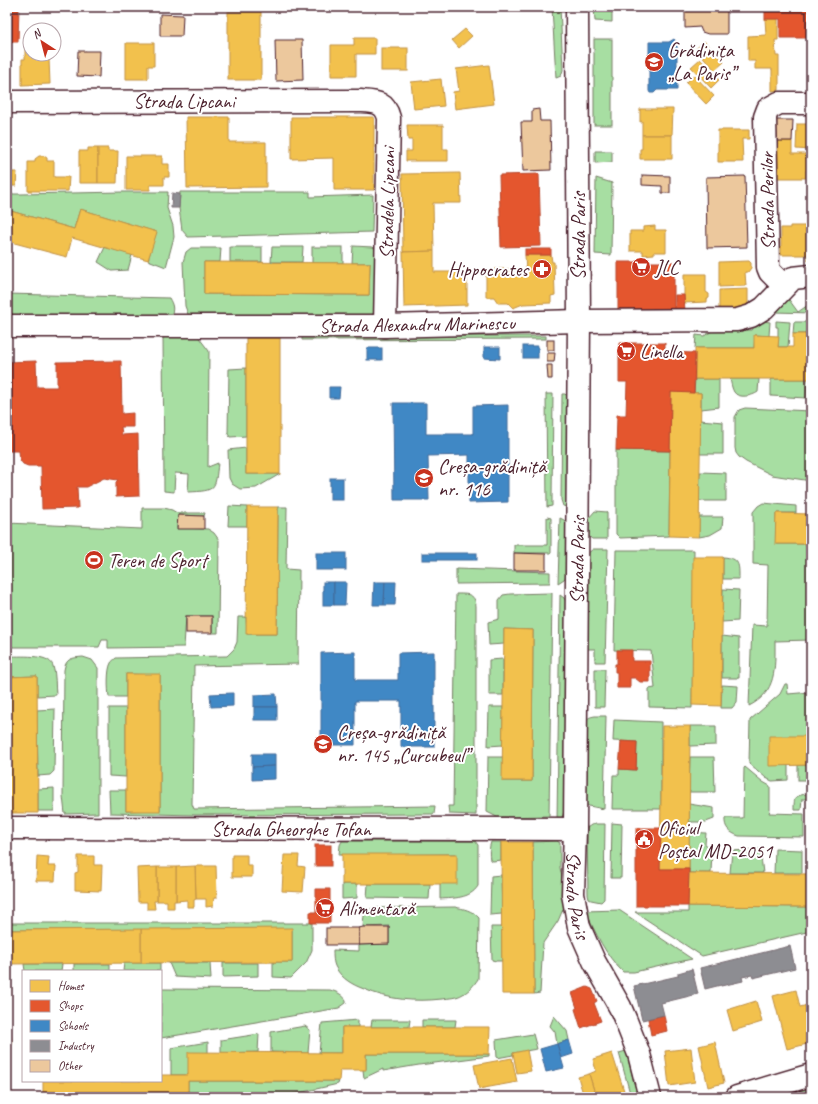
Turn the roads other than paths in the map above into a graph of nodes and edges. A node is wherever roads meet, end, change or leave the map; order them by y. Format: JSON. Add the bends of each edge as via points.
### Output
{"nodes":[{"id":1,"x":577,"y":7,"type":"edge"},
{"id":2,"x":361,"y":101,"type":"joint"},
{"id":3,"x":7,"y":102,"type":"edge"},
{"id":4,"x":811,"y":103,"type":"edge"},
{"id":5,"x":811,"y":276,"type":"edge"},
{"id":6,"x":784,"y":286,"type":"junction"},
{"id":7,"x":579,"y":321,"type":"junction"},
{"id":8,"x":7,"y":326,"type":"edge"},
{"id":9,"x":385,"y":326,"type":"junction"},
{"id":10,"x":7,"y":828,"type":"edge"},
{"id":11,"x":575,"y":829,"type":"junction"},
{"id":12,"x":811,"y":1075,"type":"edge"},
{"id":13,"x":650,"y":1097,"type":"edge"},
{"id":14,"x":737,"y":1097,"type":"edge"}],
"edges":[{"from":1,"to":7,"type":"street","name":"Strada Paris"},
{"from":2,"to":3,"type":"street","name":"Strada Lipcani"},
{"from":2,"to":9,"type":"street","name":"Stradela Lipcani","via":[[382,105],[389,118]]},
{"from":4,"to":6,"type":"street","name":"Strada Perilor","via":[[779,103],[768,109],[765,117],[768,267]]},
{"from":5,"to":6,"type":"street","name":"Strada Alexandru Marinescu","via":[[793,278]]},
{"from":6,"to":7,"type":"street","name":"Strada Alexandru Marinescu","via":[[764,308],[751,316],[737,320]]},
{"from":7,"to":9,"type":"street","name":"Strada Alexandru Marinescu"},
{"from":7,"to":11,"type":"street","name":"Strada Paris"},
{"from":8,"to":9,"type":"street","name":"Strada Alexandru Marinescu"},
{"from":10,"to":11,"type":"street","name":"Strada Gheorghe Tofan"},
{"from":11,"to":13,"type":"street","name":"Strada Paris","via":[[573,894],[579,927],[626,1021],[639,1054]]},
{"from":12,"to":14,"type":"street"}]}
